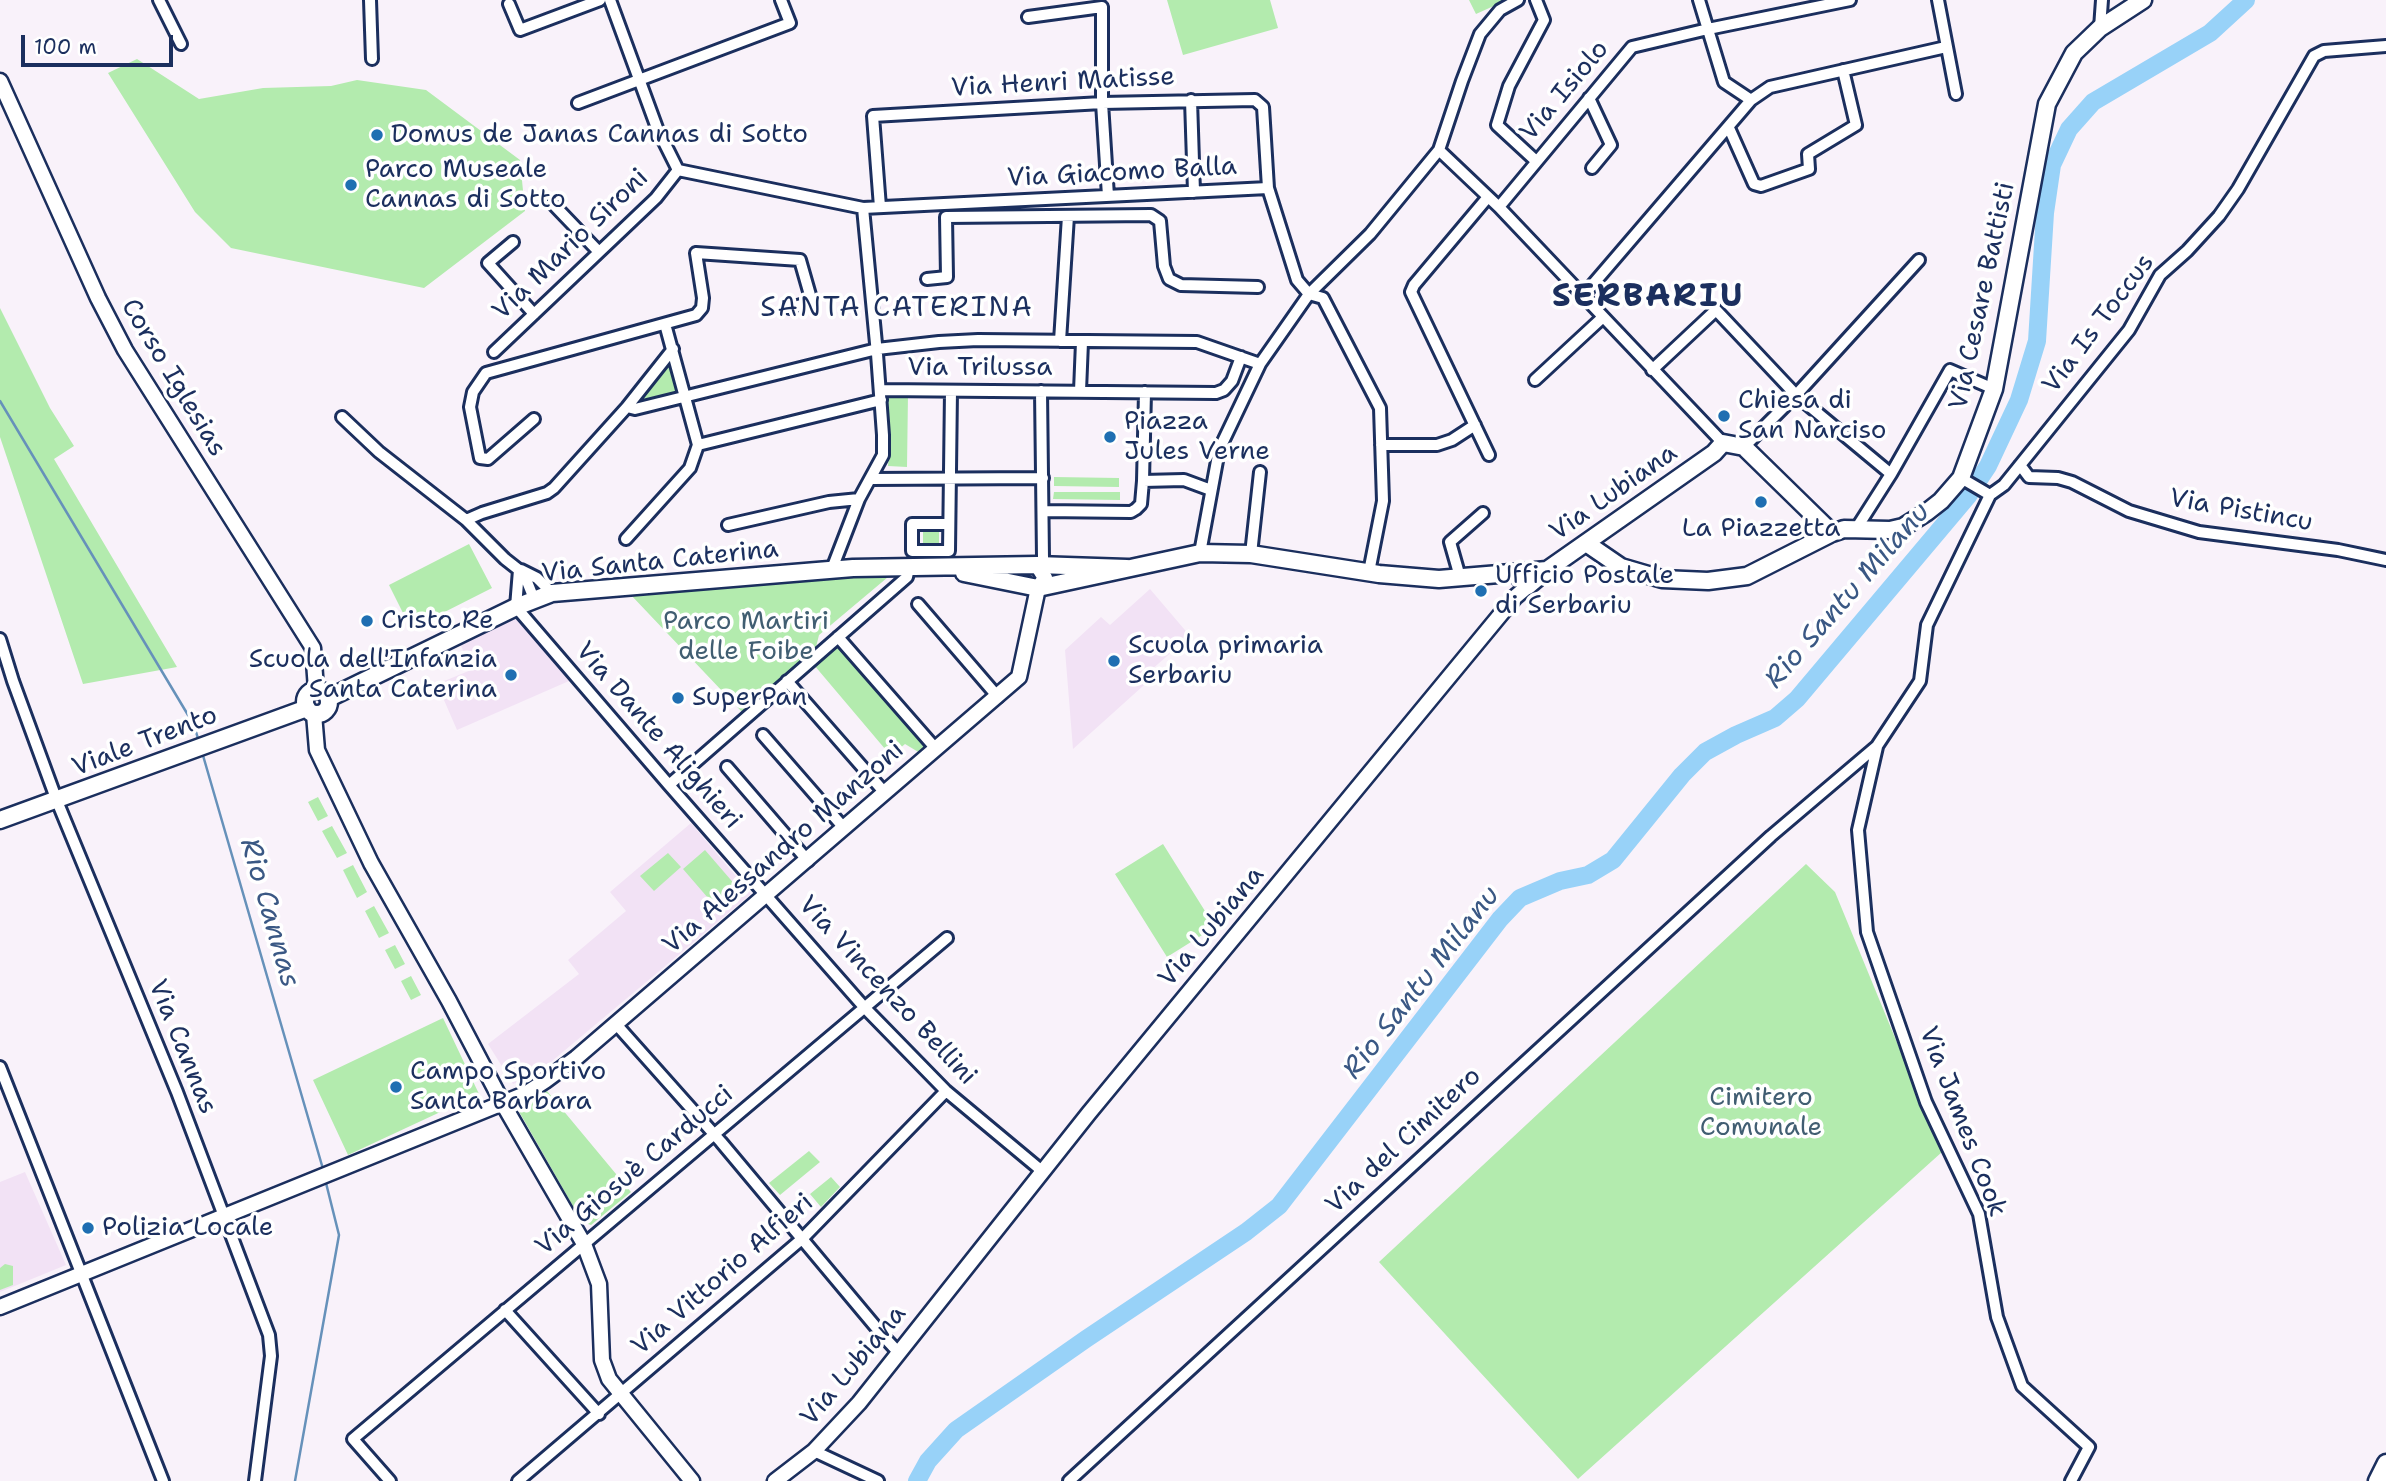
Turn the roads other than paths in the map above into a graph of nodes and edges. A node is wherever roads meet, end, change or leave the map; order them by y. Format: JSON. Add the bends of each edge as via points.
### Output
{"nodes":[{"id":1,"x":159,"y":0,"type":"edge"},
{"id":2,"x":370,"y":0,"type":"edge"},
{"id":3,"x":600,"y":0,"type":"edge"},
{"id":4,"x":610,"y":0,"type":"edge"},
{"id":5,"x":781,"y":0,"type":"edge"},
{"id":6,"x":1518,"y":0,"type":"edge"},
{"id":7,"x":1536,"y":0,"type":"edge"},
{"id":8,"x":1699,"y":0,"type":"edge"},
{"id":9,"x":1850,"y":0,"type":"edge"},
{"id":10,"x":1938,"y":0,"type":"edge"},
{"id":11,"x":2102,"y":0,"type":"edge"},
{"id":12,"x":2143,"y":0,"type":"edge"},
{"id":13,"x":509,"y":4,"type":"dead end"},
{"id":14,"x":1028,"y":17,"type":"dead end"},
{"id":15,"x":2100,"y":27,"type":"junction"},
{"id":16,"x":1708,"y":29,"type":"junction"},
{"id":17,"x":181,"y":44,"type":"dead end"},
{"id":18,"x":2386,"y":46,"type":"edge"},
{"id":19,"x":1946,"y":47,"type":"junction"},
{"id":20,"x":372,"y":60,"type":"dead end"},
{"id":21,"x":1843,"y":70,"type":"junction"},
{"id":22,"x":639,"y":80,"type":"junction"},
{"id":23,"x":0,"y":81,"type":"edge"},
{"id":24,"x":1956,"y":94,"type":"dead end"},
{"id":25,"x":1589,"y":99,"type":"junction"},
{"id":26,"x":1191,"y":100,"type":"junction"},
{"id":27,"x":1751,"y":100,"type":"junction"},
{"id":28,"x":578,"y":103,"type":"dead end"},
{"id":29,"x":1102,"y":103,"type":"junction"},
{"id":30,"x":1729,"y":128,"type":"junction"},
{"id":31,"x":1439,"y":150,"type":"junction"},
{"id":32,"x":1536,"y":161,"type":"junction"},
{"id":33,"x":1592,"y":168,"type":"dead end"},
{"id":34,"x":678,"y":170,"type":"junction"},
{"id":35,"x":1268,"y":188,"type":"junction"},
{"id":36,"x":1194,"y":192,"type":"junction"},
{"id":37,"x":1108,"y":196,"type":"junction"},
{"id":38,"x":1488,"y":197,"type":"junction"},
{"id":39,"x":553,"y":204,"type":"dead end"},
{"id":40,"x":880,"y":207,"type":"junction"},
{"id":41,"x":1499,"y":207,"type":"junction"},
{"id":42,"x":863,"y":208,"type":"junction"},
{"id":43,"x":1068,"y":216,"type":"junction"},
{"id":44,"x":513,"y":242,"type":"dead end"},
{"id":45,"x":599,"y":252,"type":"junction"},
{"id":46,"x":1919,"y":260,"type":"dead end"},
{"id":47,"x":927,"y":279,"type":"dead end"},
{"id":48,"x":1258,"y":287,"type":"dead end"},
{"id":49,"x":1309,"y":294,"type":"junction"},
{"id":50,"x":1582,"y":298,"type":"junction"},
{"id":51,"x":790,"y":308,"type":"dead end"},
{"id":52,"x":534,"y":314,"type":"junction"},
{"id":53,"x":1602,"y":318,"type":"junction"},
{"id":54,"x":665,"y":324,"type":"junction"},
{"id":55,"x":1060,"y":341,"type":"junction"},
{"id":56,"x":1082,"y":342,"type":"junction"},
{"id":57,"x":673,"y":349,"type":"junction"},
{"id":58,"x":877,"y":349,"type":"junction"},
{"id":59,"x":494,"y":352,"type":"dead end"},
{"id":60,"x":1241,"y":358,"type":"junction"},
{"id":61,"x":1260,"y":364,"type":"junction"},
{"id":62,"x":1652,"y":370,"type":"junction"},
{"id":63,"x":1535,"y":380,"type":"dead end"},
{"id":64,"x":1994,"y":388,"type":"junction"},
{"id":65,"x":951,"y":391,"type":"junction"},
{"id":66,"x":1041,"y":391,"type":"junction"},
{"id":67,"x":1080,"y":391,"type":"junction"},
{"id":68,"x":1145,"y":392,"type":"junction"},
{"id":69,"x":685,"y":395,"type":"junction"},
{"id":70,"x":880,"y":395,"type":"junction"},
{"id":71,"x":1796,"y":395,"type":"junction"},
{"id":72,"x":627,"y":407,"type":"junction"},
{"id":73,"x":342,"y":417,"type":"dead end"},
{"id":74,"x":534,"y":419,"type":"dead end"},
{"id":75,"x":1475,"y":425,"type":"junction"},
{"id":76,"x":1723,"y":443,"type":"junction"},
{"id":77,"x":698,"y":445,"type":"junction"},
{"id":78,"x":1381,"y":445,"type":"junction"},
{"id":79,"x":1744,"y":447,"type":"junction"},
{"id":80,"x":1489,"y":455,"type":"dead end"},
{"id":81,"x":2020,"y":465,"type":"junction"},
{"id":82,"x":1260,"y":472,"type":"dead end"},
{"id":83,"x":1891,"y":474,"type":"junction"},
{"id":84,"x":949,"y":477,"type":"junction"},
{"id":85,"x":1043,"y":478,"type":"junction"},
{"id":86,"x":871,"y":479,"type":"junction"},
{"id":87,"x":1964,"y":480,"type":"junction"},
{"id":88,"x":1143,"y":481,"type":"junction"},
{"id":89,"x":1211,"y":490,"type":"junction"},
{"id":90,"x":1987,"y":493,"type":"junction"},
{"id":91,"x":859,"y":499,"type":"junction"},
{"id":92,"x":1043,"y":511,"type":"junction"},
{"id":93,"x":1483,"y":513,"type":"dead end"},
{"id":94,"x":466,"y":520,"type":"junction"},
{"id":95,"x":949,"y":524,"type":"dead end"},
{"id":96,"x":728,"y":525,"type":"dead end"},
{"id":97,"x":1856,"y":529,"type":"junction"},
{"id":98,"x":1832,"y":533,"type":"junction"},
{"id":99,"x":626,"y":539,"type":"dead end"},
{"id":100,"x":1586,"y":543,"type":"junction"},
{"id":101,"x":1200,"y":552,"type":"junction"},
{"id":102,"x":1251,"y":554,"type":"junction"},
{"id":103,"x":2386,"y":559,"type":"edge"},
{"id":104,"x":1040,"y":561,"type":"junction"},
{"id":105,"x":934,"y":566,"type":"junction"},
{"id":106,"x":909,"y":568,"type":"junction"},
{"id":107,"x":1127,"y":568,"type":"junction"},
{"id":108,"x":832,"y":569,"type":"junction"},
{"id":109,"x":519,"y":570,"type":"junction"},
{"id":110,"x":1547,"y":570,"type":"junction"},
{"id":111,"x":1369,"y":572,"type":"junction"},
{"id":112,"x":1515,"y":573,"type":"junction"},
{"id":113,"x":1460,"y":578,"type":"junction"},
{"id":114,"x":1528,"y":586,"type":"junction"},
{"id":115,"x":1038,"y":588,"type":"junction"},
{"id":116,"x":552,"y":593,"type":"junction"},
{"id":117,"x":534,"y":599,"type":"junction"},
{"id":118,"x":918,"y":604,"type":"dead end"},
{"id":119,"x":516,"y":607,"type":"junction"},
{"id":120,"x":838,"y":637,"type":"junction"},
{"id":121,"x":0,"y":639,"type":"edge"},
{"id":122,"x":787,"y":681,"type":"junction"},
{"id":123,"x":323,"y":694,"type":"junction"},
{"id":124,"x":998,"y":697,"type":"junction"},
{"id":125,"x":310,"y":711,"type":"junction"},
{"id":126,"x":763,"y":735,"type":"dead end"},
{"id":127,"x":1877,"y":746,"type":"junction"},
{"id":128,"x":936,"y":750,"type":"junction"},
{"id":129,"x":727,"y":767,"type":"dead end"},
{"id":130,"x":669,"y":785,"type":"junction"},
{"id":131,"x":885,"y":793,"type":"junction"},
{"id":132,"x":57,"y":801,"type":"junction"},
{"id":133,"x":0,"y":820,"type":"edge"},
{"id":134,"x":844,"y":828,"type":"junction"},
{"id":135,"x":808,"y":861,"type":"junction"},
{"id":136,"x":766,"y":895,"type":"junction"},
{"id":137,"x":947,"y":938,"type":"dead end"},
{"id":138,"x":863,"y":1007,"type":"junction"},
{"id":139,"x":616,"y":1024,"type":"junction"},
{"id":140,"x":0,"y":1067,"type":"edge"},
{"id":141,"x":946,"y":1091,"type":"junction"},
{"id":142,"x":502,"y":1102,"type":"junction"},
{"id":143,"x":714,"y":1134,"type":"junction"},
{"id":144,"x":1042,"y":1171,"type":"junction"},
{"id":145,"x":225,"y":1216,"type":"junction"},
{"id":146,"x":803,"y":1238,"type":"junction"},
{"id":147,"x":584,"y":1244,"type":"junction"},
{"id":148,"x":81,"y":1275,"type":"junction"},
{"id":149,"x":0,"y":1307,"type":"edge"},
{"id":150,"x":505,"y":1310,"type":"junction"},
{"id":151,"x":899,"y":1353,"type":"junction"},
{"id":152,"x":621,"y":1395,"type":"junction"},
{"id":153,"x":599,"y":1414,"type":"junction"},
{"id":154,"x":814,"y":1451,"type":"junction"},
{"id":155,"x":2386,"y":1463,"type":"edge"},
{"id":156,"x":163,"y":1481,"type":"edge"},
{"id":157,"x":255,"y":1481,"type":"edge"},
{"id":158,"x":390,"y":1481,"type":"edge"},
{"id":159,"x":518,"y":1481,"type":"edge"},
{"id":160,"x":692,"y":1481,"type":"edge"},
{"id":161,"x":775,"y":1481,"type":"edge"},
{"id":162,"x":878,"y":1481,"type":"edge"},
{"id":163,"x":1069,"y":1481,"type":"edge"},
{"id":164,"x":2071,"y":1481,"type":"edge"},
{"id":165,"x":2377,"y":1481,"type":"edge"}],
"edges":[{"from":1,"to":17,"type":"street"},
{"from":2,"to":20,"type":"street"},
{"from":3,"to":13,"type":"street","via":[[520,30]]},
{"from":4,"to":22,"type":"street"},
{"from":5,"to":22,"type":"street","via":[[790,23]]},
{"from":6,"to":31,"type":"street","via":[[1500,10],[1480,34]]},
{"from":7,"to":32,"type":"street","via":[[1544,20],[1509,86],[1497,125]]},
{"from":8,"to":16,"type":"street"},
{"from":9,"to":16,"type":"street","name":"Via Isiolo"},
{"from":10,"to":19,"type":"street"},
{"from":11,"to":15,"type":"street"},
{"from":12,"to":15,"type":"main road","name":"Via Cesare Battisti"},
{"from":14,"to":29,"type":"street","via":[[1102,7]]},
{"from":15,"to":64,"type":"main road","name":"Via Cesare Battisti","via":[[2074,53],[2048,104]]},
{"from":16,"to":25,"type":"street","name":"Via Isiolo","via":[[1632,47]]},
{"from":16,"to":27,"type":"street","via":[[1724,82]]},
{"from":18,"to":81,"type":"street","name":"Via Is Toccus","via":[[2324,51],[2314,56],[2219,216],[2160,275],[2129,330]]},
{"from":19,"to":21,"type":"street"},
{"from":19,"to":24,"type":"street"},
{"from":21,"to":27,"type":"street","via":[[1770,87]]},
{"from":21,"to":30,"type":"street","via":[[1856,125],[1808,154],[1810,169],[1761,186],[1754,184]]},
{"from":22,"to":28,"type":"street"},
{"from":22,"to":34,"type":"street"},
{"from":23,"to":123,"type":"street","name":"Corso Iglesias","via":[[97,298],[313,648]]},
{"from":25,"to":32,"type":"street","name":"Via Isiolo"},
{"from":25,"to":33,"type":"street","via":[[1611,145]]},
{"from":26,"to":29,"type":"street","name":"Via Henri Matisse"},
{"from":26,"to":35,"type":"street","name":"Via Henri Matisse","via":[[1245,99],[1263,107]]},
{"from":26,"to":36,"type":"street"},
{"from":27,"to":30,"type":"street"},
{"from":29,"to":37,"type":"street"},
{"from":29,"to":40,"type":"street","name":"Via Henri Matisse","via":[[873,116]]},
{"from":30,"to":50,"type":"street"},
{"from":31,"to":38,"type":"street"},
{"from":31,"to":49,"type":"street","via":[[1370,234]]},
{"from":32,"to":41,"type":"street","name":"Via Isiolo"},
{"from":34,"to":42,"type":"street","name":"Via Giacomo Balla"},
{"from":34,"to":45,"type":"street","name":"Via Mario Sironi","via":[[656,198]]},
{"from":35,"to":36,"type":"street","name":"Via Giacomo Balla"},
{"from":35,"to":49,"type":"street","name":"Via Giacomo Balla","via":[[1297,281]]},
{"from":36,"to":37,"type":"street","name":"Via Giacomo Balla"},
{"from":37,"to":40,"type":"street","name":"Via Giacomo Balla"},
{"from":38,"to":41,"type":"street"},
{"from":38,"to":75,"type":"street","via":[[1411,292]]},
{"from":39,"to":45,"type":"street"},
{"from":40,"to":42,"type":"street","name":"Via Giacomo Balla"},
{"from":41,"to":50,"type":"street"},
{"from":42,"to":58,"type":"street"},
{"from":43,"to":47,"type":"street","via":[[946,217],[947,277]]},
{"from":43,"to":48,"type":"street","via":[[1151,215],[1160,221],[1169,279],[1181,285]]},
{"from":43,"to":55,"type":"street"},
{"from":44,"to":52,"type":"street","via":[[488,263]]},
{"from":45,"to":52,"type":"street","name":"Via Mario Sironi"},
{"from":46,"to":71,"type":"street"},
{"from":49,"to":61,"type":"street"},
{"from":49,"to":78,"type":"street","name":"Via Giacomo Balla","via":[[1323,298],[1380,408]]},
{"from":50,"to":53,"type":"street"},
{"from":51,"to":54,"type":"street","via":[[812,302],[800,260],[695,253],[702,308],[696,315]]},
{"from":52,"to":59,"type":"street","name":"Via Mario Sironi"},
{"from":53,"to":62,"type":"street"},
{"from":53,"to":63,"type":"street"},
{"from":54,"to":57,"type":"street"},
{"from":54,"to":74,"type":"street","via":[[486,373],[472,392],[470,407],[480,458],[488,459]]},
{"from":55,"to":56,"type":"street"},
{"from":55,"to":58,"type":"street","via":[[978,340]]},
{"from":56,"to":60,"type":"street","via":[[1197,342]]},
{"from":56,"to":67,"type":"street","name":"Via Trilussa"},
{"from":57,"to":69,"type":"street"},
{"from":57,"to":72,"type":"street"},
{"from":58,"to":69,"type":"street"},
{"from":58,"to":70,"type":"street"},
{"from":60,"to":61,"type":"street"},
{"from":60,"to":68,"type":"street","name":"Via Trilussa","via":[[1232,381],[1216,393]]},
{"from":61,"to":89,"type":"street","via":[[1219,450]]},
{"from":62,"to":71,"type":"street","via":[[1716,310]]},
{"from":62,"to":76,"type":"street"},
{"from":64,"to":83,"type":"street","via":[[1950,370]]},
{"from":64,"to":87,"type":"main road","name":"Via Cesare Battisti"},
{"from":65,"to":66,"type":"street","name":"Via Trilussa"},
{"from":65,"to":70,"type":"street","name":"Via Trilussa"},
{"from":65,"to":84,"type":"street"},
{"from":66,"to":67,"type":"street","name":"Via Trilussa"},
{"from":66,"to":85,"type":"street"},
{"from":67,"to":68,"type":"street","name":"Via Trilussa"},
{"from":68,"to":88,"type":"street"},
{"from":69,"to":72,"type":"street","via":[[635,409]]},
{"from":69,"to":77,"type":"street"},
{"from":70,"to":77,"type":"street","name":"Via Trilussa"},
{"from":70,"to":86,"type":"street","via":[[883,455]]},
{"from":71,"to":79,"type":"street"},
{"from":71,"to":83,"type":"street"},
{"from":72,"to":94,"type":"street","via":[[547,494]]},
{"from":73,"to":94,"type":"street"},
{"from":75,"to":78,"type":"street","via":[[1437,445]]},
{"from":75,"to":80,"type":"street"},
{"from":76,"to":79,"type":"main road"},
{"from":76,"to":100,"type":"main road","name":"Via Lubiana"},
{"from":77,"to":99,"type":"street","via":[[690,468]]},
{"from":78,"to":111,"type":"street","name":"Via Giacomo Balla","via":[[1383,501]]},
{"from":79,"to":98,"type":"main road"},
{"from":81,"to":90,"type":"street","name":"Via Is Toccus","via":[[2004,485]]},
{"from":81,"to":103,"type":"street","name":"Via Pistincu","via":[[2029,477],[2072,482],[2129,511],[2199,532]]},
{"from":82,"to":102,"type":"street"},
{"from":83,"to":97,"type":"street"},
{"from":84,"to":85,"type":"street"},
{"from":84,"to":86,"type":"street"},
{"from":84,"to":95,"type":"street"},
{"from":85,"to":92,"type":"street"},
{"from":86,"to":91,"type":"street"},
{"from":87,"to":90,"type":"street"},
{"from":87,"to":97,"type":"main road","name":"Via Cesare Battisti","via":[[1903,527]]},
{"from":88,"to":89,"type":"street","via":[[1184,480]]},
{"from":88,"to":92,"type":"street","via":[[1141,504],[1131,512]]},
{"from":89,"to":101,"type":"street"},
{"from":90,"to":127,"type":"street","via":[[1927,625],[1920,681]]},
{"from":91,"to":96,"type":"street"},
{"from":91,"to":108,"type":"street"},
{"from":92,"to":104,"type":"street"},
{"from":93,"to":113,"type":"street","via":[[1450,542]]},
{"from":94,"to":109,"type":"street"},
{"from":97,"to":98,"type":"main road","name":"Via Cesare Battisti"},
{"from":98,"to":100,"type":"main road","name":"Via Cesare Battisti","via":[[1747,576],[1708,581],[1662,579],[1621,567]]},
{"from":100,"to":110,"type":"main road","name":"Via Lubiana"},
{"from":101,"to":102,"type":"main road","name":"Via Santa Caterina"},
{"from":101,"to":107,"type":"main road","name":"Via Santa Caterina","via":[[1166,564]]},
{"from":102,"to":111,"type":"main road","name":"Via Santa Caterina"},
{"from":104,"to":105,"type":"main road","name":"Via Santa Caterina"},
{"from":104,"to":107,"type":"main road","name":"Via Santa Caterina"},
{"from":104,"to":115,"type":"street","via":[[1045,578]]},
{"from":105,"to":106,"type":"main road","name":"Via Santa Caterina"},
{"from":105,"to":115,"type":"main road","name":"Via Santa Caterina"},
{"from":106,"to":108,"type":"main road","name":"Via Santa Caterina"},
{"from":106,"to":120,"type":"street","via":[[907,577]]},
{"from":107,"to":115,"type":"main road","name":"Via Santa Caterina"},
{"from":108,"to":116,"type":"main road","name":"Via Santa Caterina"},
{"from":109,"to":116,"type":"street","via":[[537,578]]},
{"from":109,"to":117,"type":"street"},
{"from":109,"to":119,"type":"street"},
{"from":110,"to":112,"type":"main road","name":"Via Santa Caterina"},
{"from":110,"to":114,"type":"main road","name":"Via Lubiana"},
{"from":111,"to":113,"type":"main road","name":"Via Santa Caterina"},
{"from":112,"to":113,"type":"main road","name":"Via Santa Caterina"},
{"from":112,"to":114,"type":"main road"},
{"from":114,"to":144,"type":"street","name":"Via Lubiana"},
{"from":115,"to":124,"type":"street","name":"Via Alessandro Manzoni","via":[[1020,677]]},
{"from":116,"to":117,"type":"main road","name":"Via Santa Caterina"},
{"from":117,"to":119,"type":"main road","name":"Via Santa Caterina"},
{"from":118,"to":124,"type":"street"},
{"from":119,"to":123,"type":"main road","name":"Via Santa Caterina"},
{"from":119,"to":130,"type":"street","name":"Via Dante Alighieri"},
{"from":120,"to":122,"type":"street"},
{"from":120,"to":128,"type":"street"},
{"from":121,"to":132,"type":"street","name":"Via Cannas"},
{"from":122,"to":130,"type":"street"},
{"from":122,"to":131,"type":"street"},
{"from":123,"to":125,"type":"main road","via":[[306,696]]},
{"from":124,"to":128,"type":"street","name":"Via Alessandro Manzoni"},
{"from":125,"to":132,"type":"main road","name":"Viale Trento"},
{"from":125,"to":142,"type":"street","via":[[327,774]]},
{"from":126,"to":134,"type":"street"},
{"from":127,"to":163,"type":"street","name":"Via del Cimitero","via":[[1771,836]]},
{"from":127,"to":164,"type":"street","name":"Via James Cook","via":[[1858,830],[1867,932],[1926,1102],[1979,1214],[1997,1317],[2022,1386],[2089,1447]]},
{"from":128,"to":131,"type":"street","name":"Via Alessandro Manzoni"},
{"from":129,"to":135,"type":"street"},
{"from":130,"to":136,"type":"street","name":"Via Dante Alighieri"},
{"from":131,"to":134,"type":"street","name":"Via Alessandro Manzoni"},
{"from":132,"to":133,"type":"main road","name":"Viale Trento"},
{"from":132,"to":145,"type":"street","name":"Via Cannas"},
{"from":134,"to":135,"type":"street","name":"Via Alessandro Manzoni"},
{"from":135,"to":136,"type":"street","name":"Via Alessandro Manzoni"},
{"from":136,"to":138,"type":"street","name":"Via Vincenzo Bellini"},
{"from":136,"to":139,"type":"street","name":"Via Alessandro Manzoni"},
{"from":137,"to":138,"type":"street","name":"Via Giosuè Carducci"},
{"from":138,"to":141,"type":"street","name":"Via Vincenzo Bellini"},
{"from":138,"to":143,"type":"street","name":"Via Giosuè Carducci"},
{"from":139,"to":142,"type":"street","name":"Via Alessandro Manzoni","via":[[545,1081]]},
{"from":139,"to":143,"type":"street"},
{"from":140,"to":148,"type":"street"},
{"from":141,"to":144,"type":"street","name":"Via Vincenzo Bellini"},
{"from":141,"to":146,"type":"street","name":"Via Vittorio Alfieri"},
{"from":142,"to":145,"type":"street","name":"Via Alessandro Manzoni"},
{"from":142,"to":147,"type":"street"},
{"from":143,"to":146,"type":"street"},
{"from":143,"to":147,"type":"street","name":"Via Giosuè Carducci"},
{"from":144,"to":151,"type":"street","name":"Via Lubiana"},
{"from":145,"to":148,"type":"street","name":"Via Alessandro Manzoni"},
{"from":145,"to":157,"type":"street","name":"Via Cannas","via":[[269,1335],[271,1356]]},
{"from":146,"to":151,"type":"street"},
{"from":146,"to":152,"type":"street","name":"Via Vittorio Alfieri"},
{"from":147,"to":150,"type":"street","name":"Via Giosuè Carducci"},
{"from":147,"to":152,"type":"street","via":[[599,1284],[602,1360]]},
{"from":148,"to":149,"type":"street","name":"Via Alessandro Manzoni"},
{"from":148,"to":156,"type":"street"},
{"from":150,"to":153,"type":"street"},
{"from":150,"to":158,"type":"street","name":"Via Giosuè Carducci","via":[[353,1439]]},
{"from":151,"to":154,"type":"street","name":"Via Lubiana"},
{"from":152,"to":153,"type":"street","name":"Via Vittorio Alfieri"},
{"from":152,"to":160,"type":"street"},
{"from":153,"to":159,"type":"street","name":"Via Vittorio Alfieri"},
{"from":154,"to":161,"type":"street","name":"Via Lubiana"},
{"from":154,"to":162,"type":"street"},
{"from":155,"to":165,"type":"main road"}]}
